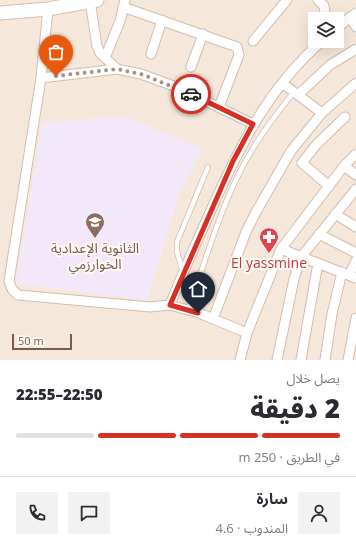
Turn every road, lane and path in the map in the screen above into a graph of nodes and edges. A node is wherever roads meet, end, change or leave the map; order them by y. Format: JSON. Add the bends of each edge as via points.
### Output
{"nodes":[{"id":1,"x":287,"y":0,"type":"edge"},
{"id":2,"x":320,"y":0,"type":"edge"},
{"id":3,"x":94,"y":1,"type":"edge"},
{"id":4,"x":64,"y":3,"type":"edge"},
{"id":5,"x":124,"y":4,"type":"edge"},
{"id":6,"x":48,"y":9,"type":"junction"},
{"id":7,"x":325,"y":12,"type":"edge"},
{"id":8,"x":0,"y":13,"type":"edge"},
{"id":9,"x":353,"y":15,"type":"edge"},
{"id":10,"x":162,"y":20,"type":"junction"},
{"id":11,"x":344,"y":22,"type":"edge"},
{"id":12,"x":356,"y":27,"type":"edge"},
{"id":13,"x":203,"y":34,"type":"junction"},
{"id":14,"x":253,"y":41,"type":"dead end"},
{"id":15,"x":315,"y":48,"type":"edge"},
{"id":16,"x":356,"y":49,"type":"edge"},
{"id":17,"x":151,"y":54,"type":"dead end"},
{"id":18,"x":105,"y":58,"type":"junction"},
{"id":19,"x":191,"y":67,"type":"dead end"},
{"id":20,"x":117,"y":69,"type":"junction"},
{"id":21,"x":41,"y":78,"type":"junction"},
{"id":22,"x":282,"y":83,"type":"junction"},
{"id":23,"x":356,"y":83,"type":"edge"},
{"id":24,"x":296,"y":93,"type":"junction"},
{"id":25,"x":218,"y":107,"type":"junction"},
{"id":26,"x":322,"y":113,"type":"junction"},
{"id":27,"x":345,"y":117,"type":"dead end"},
{"id":28,"x":253,"y":124,"type":"junction"},
{"id":29,"x":356,"y":154,"type":"edge"},
{"id":30,"x":208,"y":166,"type":"dead end"},
{"id":31,"x":344,"y":166,"type":"junction"},
{"id":32,"x":356,"y":174,"type":"edge"},
{"id":33,"x":329,"y":186,"type":"junction"},
{"id":34,"x":354,"y":195,"type":"edge"},
{"id":35,"x":335,"y":214,"type":"junction"},
{"id":36,"x":356,"y":226,"type":"edge"},
{"id":37,"x":319,"y":234,"type":"junction"},
{"id":38,"x":281,"y":249,"type":"junction"},
{"id":39,"x":356,"y":253,"type":"edge"},
{"id":40,"x":301,"y":257,"type":"junction"},
{"id":41,"x":356,"y":261,"type":"edge"},
{"id":42,"x":318,"y":263,"type":"junction"},
{"id":43,"x":183,"y":272,"type":"junction"},
{"id":44,"x":349,"y":275,"type":"edge"},
{"id":45,"x":170,"y":305,"type":"junction"},
{"id":46,"x":188,"y":310,"type":"junction"},
{"id":47,"x":356,"y":318,"type":"edge"},
{"id":48,"x":213,"y":319,"type":"junction"},
{"id":49,"x":248,"y":333,"type":"junction"},
{"id":50,"x":354,"y":343,"type":"edge"},
{"id":51,"x":240,"y":360,"type":"edge"},
{"id":52,"x":277,"y":360,"type":"edge"},
{"id":53,"x":301,"y":360,"type":"edge"},
{"id":54,"x":325,"y":360,"type":"edge"},
{"id":55,"x":348,"y":360,"type":"edge"}],
"edges":[{"from":1,"to":14,"type":"street"},
{"from":2,"to":7,"type":"street"},
{"from":3,"to":4,"type":"main road"},
{"from":3,"to":18,"type":"street","via":[[97,46]]},
{"from":4,"to":6,"type":"main road"},
{"from":5,"to":10,"type":"street"},
{"from":5,"to":18,"type":"street"},
{"from":6,"to":8,"type":"main road"},
{"from":6,"to":21,"type":"street"},
{"from":9,"to":11,"type":"street"},
{"from":9,"to":12,"type":"street"},
{"from":10,"to":13,"type":"street"},
{"from":10,"to":17,"type":"street"},
{"from":13,"to":19,"type":"street"},
{"from":13,"to":25,"type":"street","via":[[234,45],[239,50]]},
{"from":15,"to":22,"type":"street"},
{"from":16,"to":24,"type":"street","via":[[330,65]]},
{"from":18,"to":20,"type":"street"},
{"from":20,"to":21,"type":"street"},
{"from":20,"to":25,"type":"street","via":[[158,80]]},
{"from":21,"to":45,"type":"street","via":[[9,281],[12,289],[18,295],[150,307]]},
{"from":22,"to":24,"type":"street"},
{"from":22,"to":28,"type":"street"},
{"from":23,"to":26,"type":"street"},
{"from":24,"to":26,"type":"street"},
{"from":24,"to":46,"type":"lane","via":[[259,139],[243,166],[230,194]]},
{"from":25,"to":28,"type":"street"},
{"from":26,"to":48,"type":"street","via":[[291,151],[256,212],[241,243]]},
{"from":27,"to":33,"type":"street","via":[[316,145],[302,163]]},
{"from":28,"to":43,"type":"street","via":[[233,161]]},
{"from":29,"to":31,"type":"street"},
{"from":30,"to":43,"type":"lane","via":[[177,242]]},
{"from":31,"to":32,"type":"street"},
{"from":31,"to":33,"type":"street"},
{"from":33,"to":38,"type":"street"},
{"from":34,"to":35,"type":"street"},
{"from":35,"to":36,"type":"street"},
{"from":35,"to":37,"type":"street"},
{"from":37,"to":39,"type":"street"},
{"from":37,"to":40,"type":"street"},
{"from":38,"to":40,"type":"street"},
{"from":38,"to":49,"type":"street"},
{"from":40,"to":42,"type":"street"},
{"from":40,"to":52,"type":"street"},
{"from":41,"to":44,"type":"street"},
{"from":42,"to":44,"type":"street"},
{"from":42,"to":53,"type":"street"},
{"from":43,"to":45,"type":"street"},
{"from":44,"to":54,"type":"street","via":[[332,314]]},
{"from":45,"to":46,"type":"street"},
{"from":46,"to":48,"type":"street"},
{"from":47,"to":50,"type":"street"},
{"from":48,"to":49,"type":"street"},
{"from":49,"to":51,"type":"street"},
{"from":50,"to":55,"type":"street"}]}
